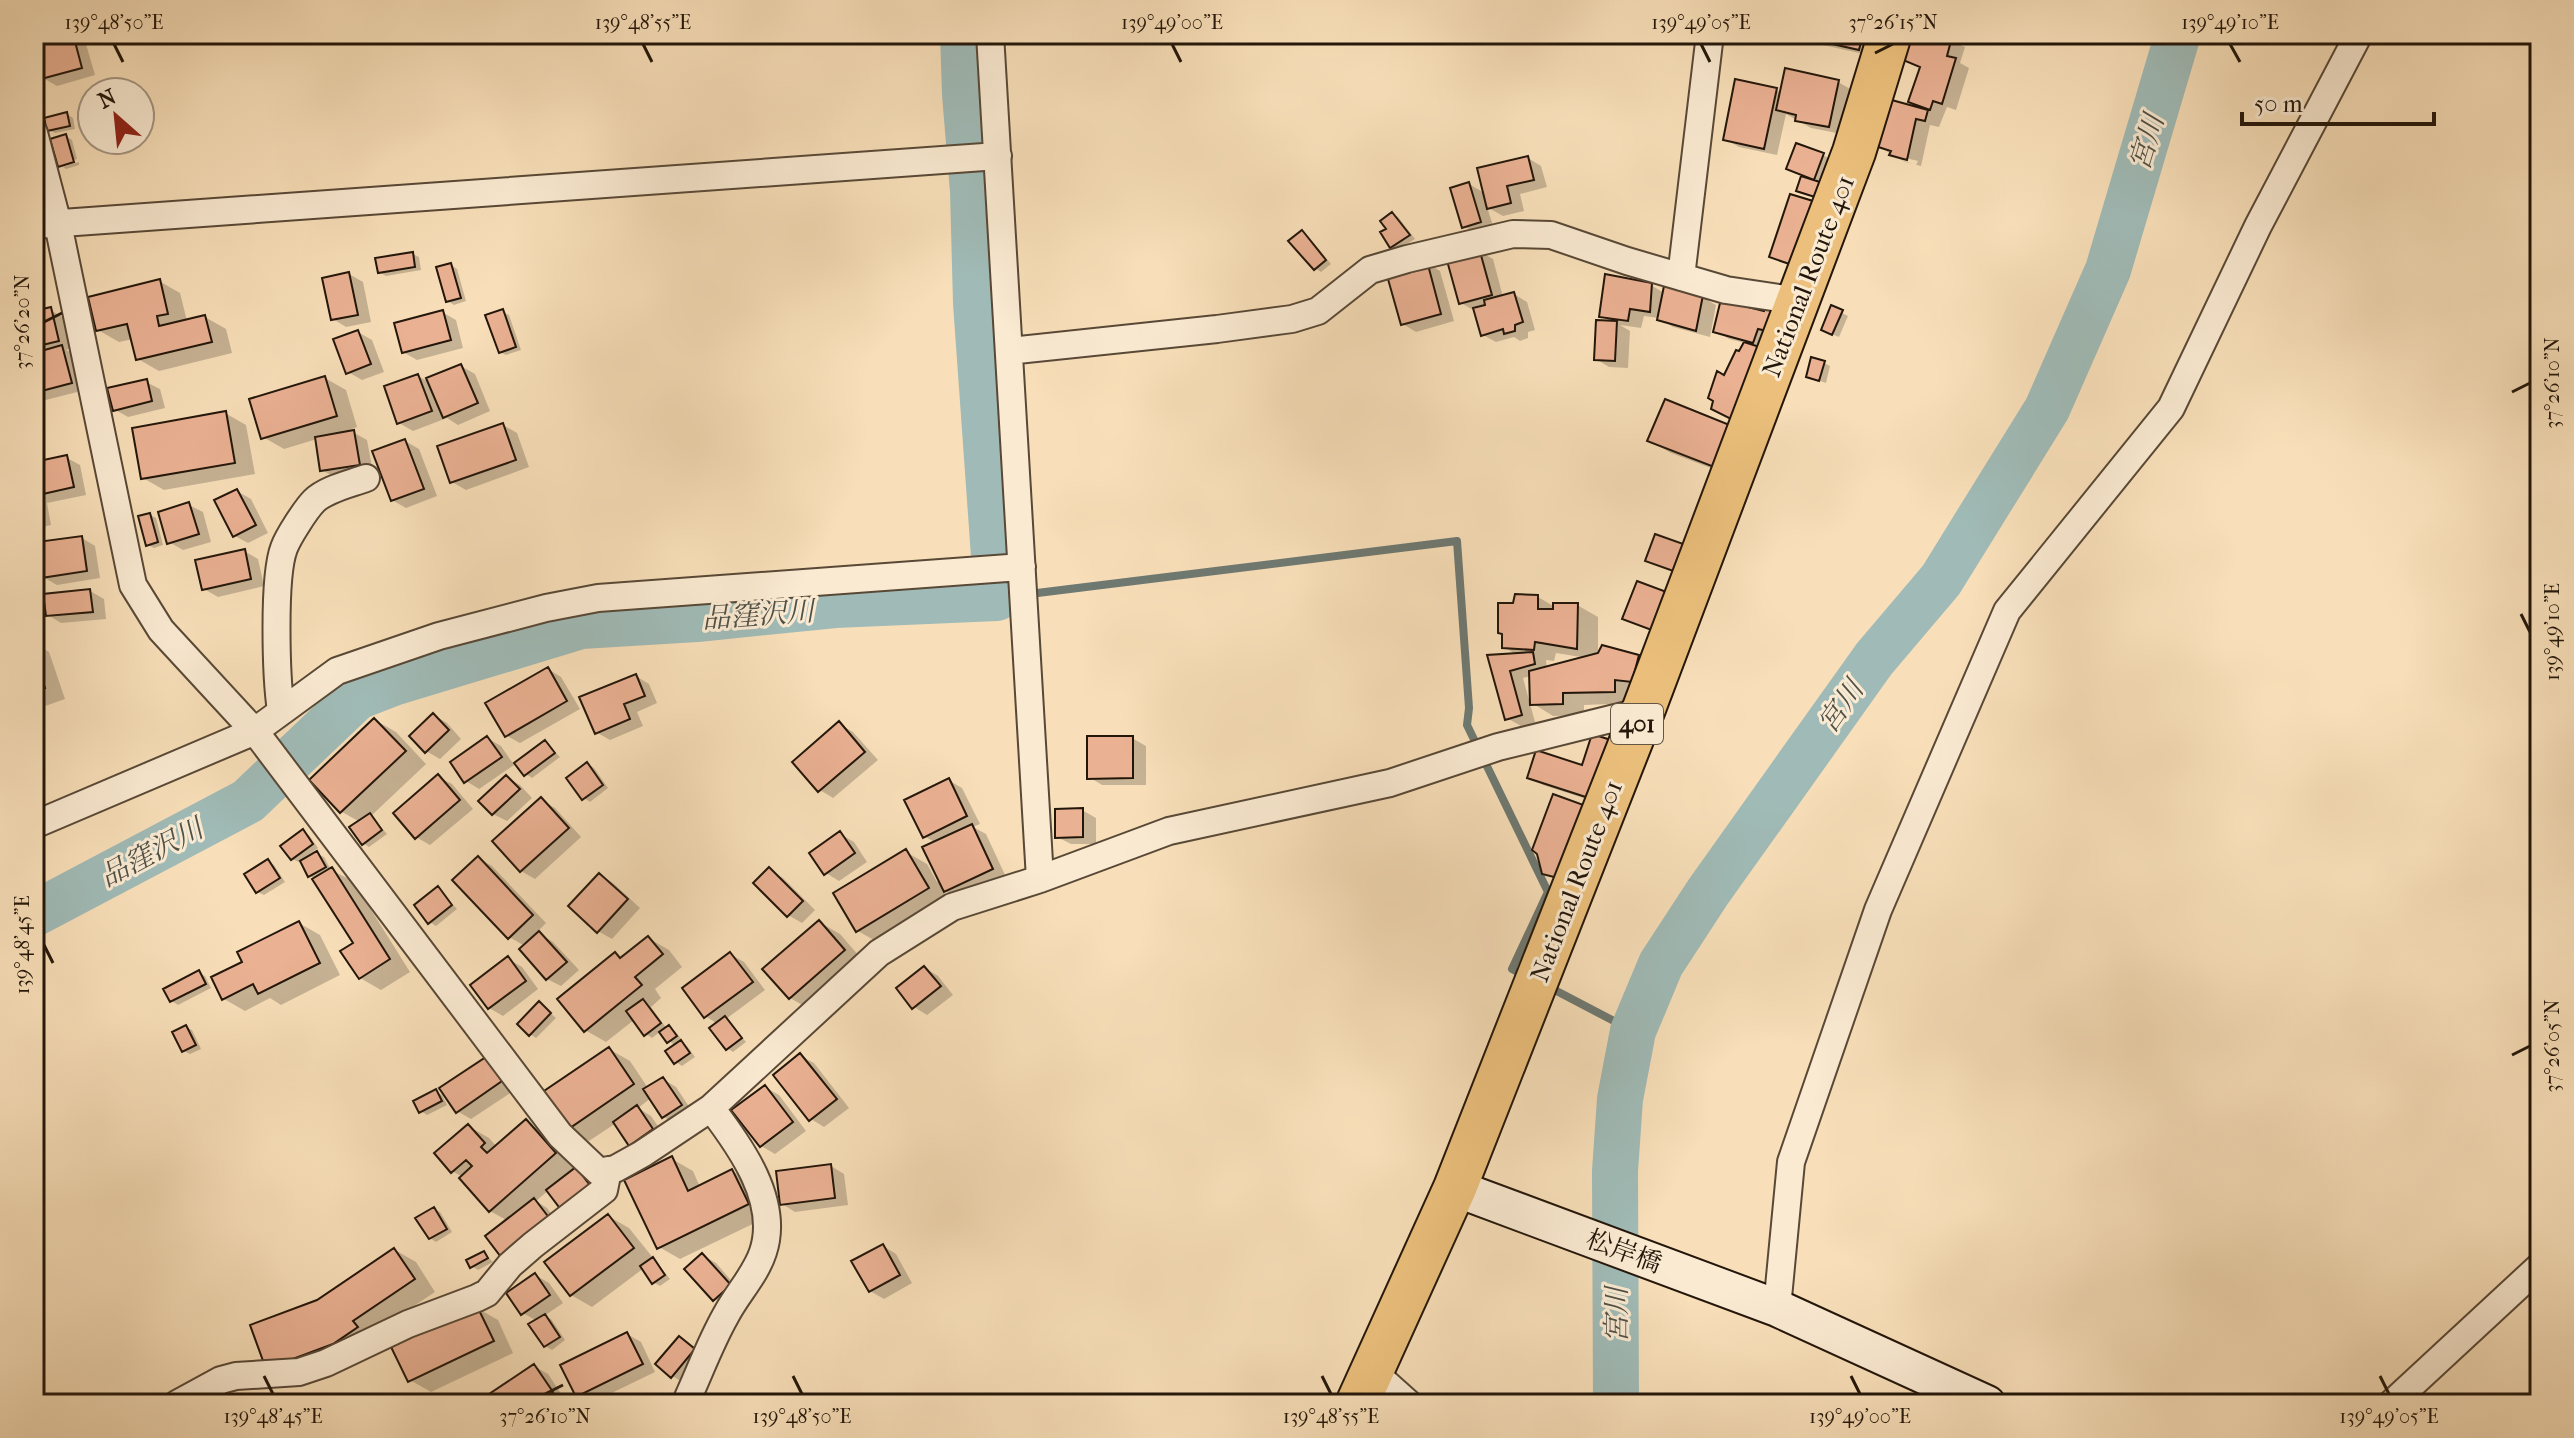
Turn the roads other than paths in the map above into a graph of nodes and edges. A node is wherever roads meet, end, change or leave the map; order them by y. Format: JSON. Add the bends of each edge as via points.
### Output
{"nodes":[{"id":1,"x":990,"y":34,"type":"edge"},
{"id":2,"x":1710,"y":34,"type":"edge"},
{"id":3,"x":1890,"y":34,"type":"edge"},
{"id":4,"x":2359,"y":34,"type":"edge"},
{"id":5,"x":34,"y":133,"type":"edge"},
{"id":6,"x":998,"y":156,"type":"junction"},
{"id":7,"x":46,"y":224,"type":"edge"},
{"id":8,"x":1681,"y":277,"type":"junction"},
{"id":9,"x":1799,"y":301,"type":"junction"},
{"id":10,"x":1009,"y":351,"type":"junction"},
{"id":11,"x":366,"y":478,"type":"dead end"},
{"id":12,"x":1022,"y":567,"type":"junction"},
{"id":13,"x":281,"y":711,"type":"junction"},
{"id":14,"x":1643,"y":711,"type":"junction"},
{"id":15,"x":255,"y":731,"type":"junction"},
{"id":16,"x":34,"y":825,"type":"edge"},
{"id":17,"x":1040,"y":879,"type":"junction"},
{"id":18,"x":711,"y":1108,"type":"junction"},
{"id":19,"x":608,"y":1170,"type":"junction"},
{"id":20,"x":1470,"y":1193,"type":"junction"},
{"id":21,"x":2540,"y":1266,"type":"edge"},
{"id":22,"x":1770,"y":1306,"type":"junction"},
{"id":23,"x":1364,"y":1387,"type":"edge"},
{"id":24,"x":177,"y":1404,"type":"edge"},
{"id":25,"x":685,"y":1404,"type":"edge"},
{"id":26,"x":1409,"y":1404,"type":"edge"},
{"id":27,"x":1987,"y":1404,"type":"edge"},
{"id":28,"x":2391,"y":1404,"type":"edge"}],
"edges":[{"from":1,"to":6,"type":"street"},
{"from":2,"to":8,"type":"street"},
{"from":3,"to":9,"type":"highway","name":"National Route 401","number":"401"},
{"from":4,"to":22,"type":"street","via":[[2258,226],[2171,408],[2007,611],[1878,910],[1791,1162]]},
{"from":5,"to":7,"type":"street"},
{"from":6,"to":7,"type":"street"},
{"from":6,"to":10,"type":"street"},
{"from":7,"to":15,"type":"street","via":[[133,585],[161,630]]},
{"from":8,"to":9,"type":"street"},
{"from":8,"to":10,"type":"street","via":[[1551,235],[1513,234],[1370,270],[1318,311],[1292,319]]},
{"from":9,"to":14,"type":"highway","name":"National Route 401","number":"401"},
{"from":10,"to":12,"type":"street"},
{"from":11,"to":13,"type":"street","via":[[315,500],[284,548],[279,574]]},
{"from":12,"to":13,"type":"street","via":[[598,598],[546,608],[439,636],[337,671]]},
{"from":12,"to":17,"type":"street"},
{"from":13,"to":15,"type":"street"},
{"from":14,"to":17,"type":"street","via":[[1498,747],[1390,783],[1169,831]]},
{"from":14,"to":20,"type":"highway","name":"National Route 401","number":"401"},
{"from":15,"to":16,"type":"street"},
{"from":15,"to":19,"type":"street","via":[[560,1135],[599,1172]]},
{"from":17,"to":18,"type":"street","via":[[952,907],[879,953]]},
{"from":18,"to":19,"type":"street"},
{"from":18,"to":25,"type":"street","via":[[732,1136],[767,1215],[763,1252],[725,1316]]},
{"from":19,"to":24,"type":"street","via":[[604,1190],[510,1265],[487,1293],[326,1363],[299,1372],[221,1380]]},
{"from":20,"to":22,"type":"main road","name":"松岸橋"},
{"from":20,"to":23,"type":"highway","name":"National Route 401","number":"401"},
{"from":21,"to":28,"type":"street"},
{"from":22,"to":27,"type":"main road","name":"松岸橋"},
{"from":23,"to":26,"type":"street"}]}
